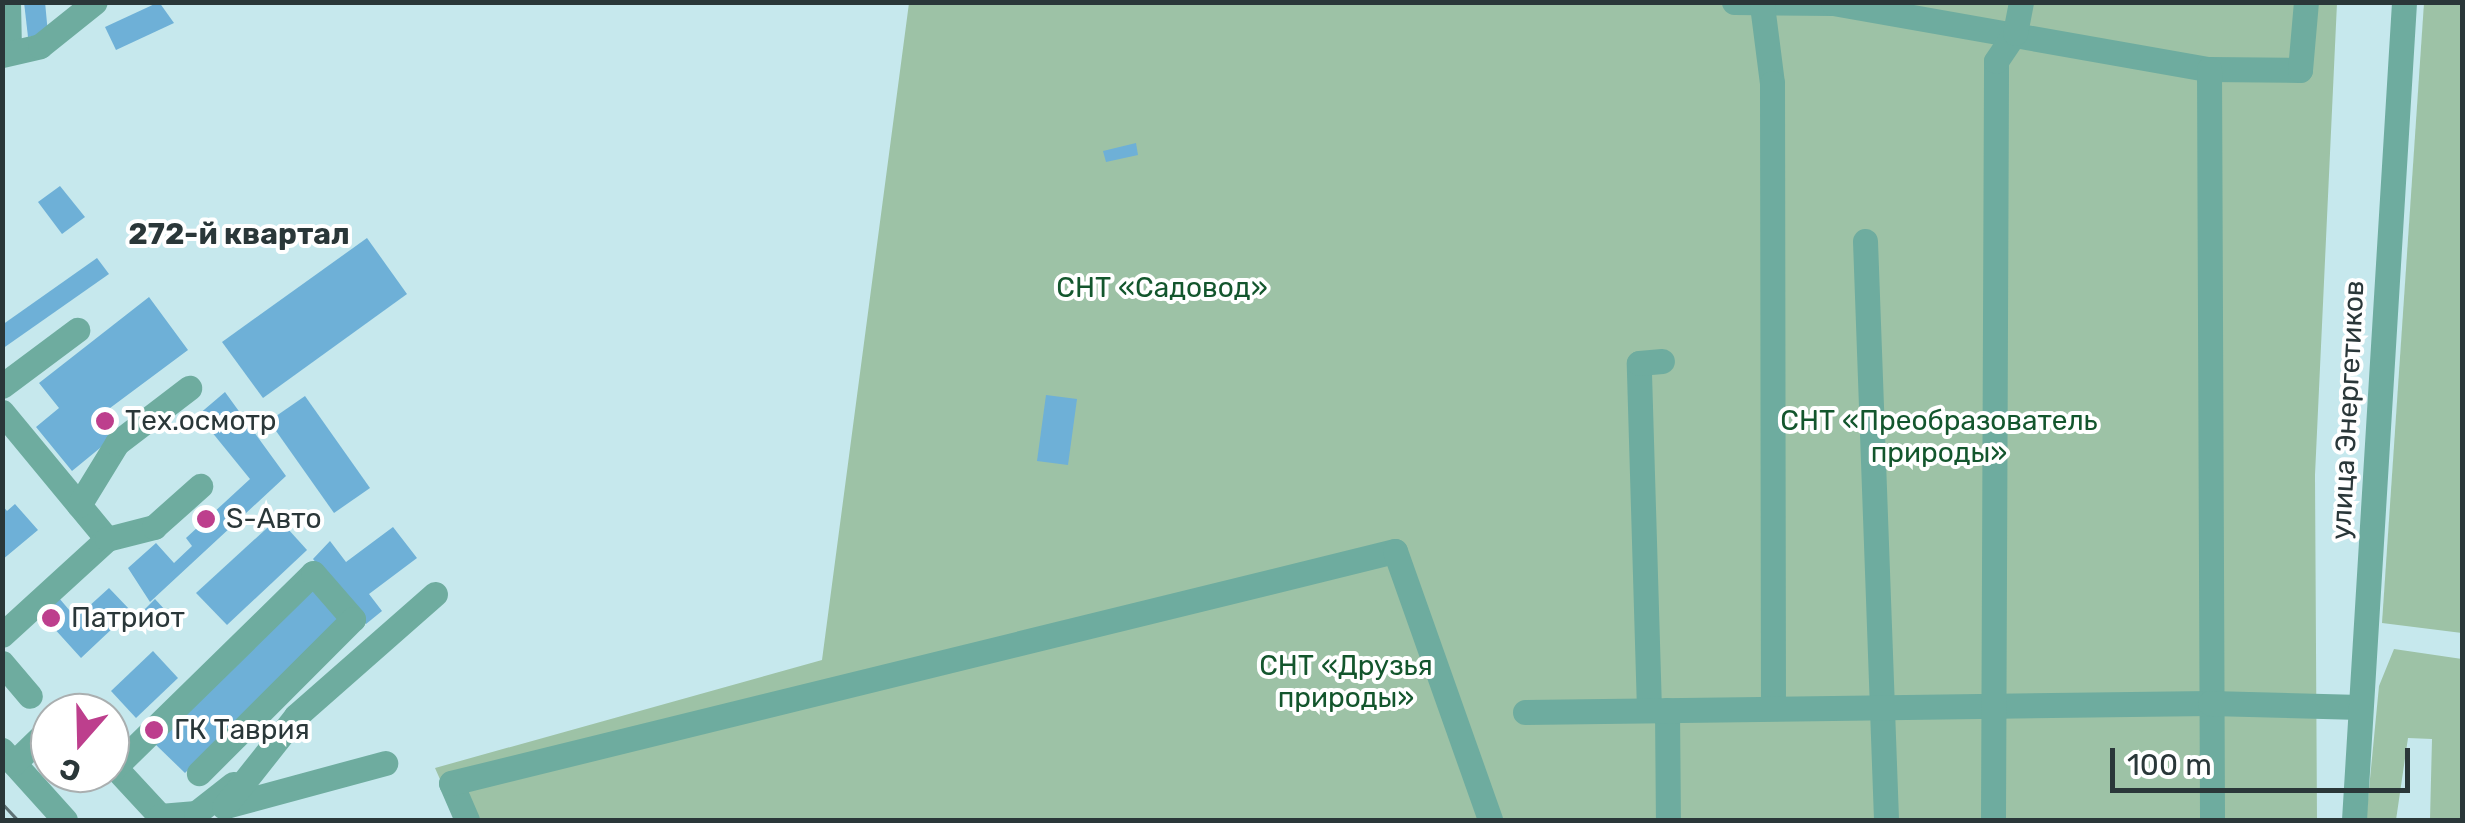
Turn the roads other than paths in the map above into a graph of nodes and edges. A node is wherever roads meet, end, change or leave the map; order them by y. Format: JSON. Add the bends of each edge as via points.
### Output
{"nodes":[{"id":1,"x":8,"y":2,"type":"edge"},
{"id":2,"x":95,"y":2,"type":"edge"},
{"id":3,"x":1734,"y":2,"type":"edge"},
{"id":4,"x":2021,"y":2,"type":"edge"},
{"id":5,"x":2306,"y":2,"type":"edge"},
{"id":6,"x":2404,"y":2,"type":"edge"},
{"id":7,"x":1762,"y":5,"type":"junction"},
{"id":8,"x":2015,"y":34,"type":"junction"},
{"id":9,"x":6,"y":53,"type":"edge"},
{"id":10,"x":2209,"y":69,"type":"junction"},
{"id":11,"x":1865,"y":241,"type":"dead end"},
{"id":12,"x":76,"y":330,"type":"dead end"},
{"id":13,"x":1662,"y":361,"type":"dead end"},
{"id":14,"x":2,"y":386,"type":"edge"},
{"id":15,"x":189,"y":388,"type":"dead end"},
{"id":16,"x":2,"y":412,"type":"edge"},
{"id":17,"x":200,"y":486,"type":"dead end"},
{"id":18,"x":79,"y":505,"type":"junction"},
{"id":19,"x":107,"y":540,"type":"junction"},
{"id":20,"x":435,"y":594,"type":"dead end"},
{"id":21,"x":2,"y":635,"type":"edge"},
{"id":22,"x":2,"y":662,"type":"edge"},
{"id":23,"x":30,"y":696,"type":"dead end"},
{"id":24,"x":2210,"y":702,"type":"junction"},
{"id":25,"x":2360,"y":707,"type":"junction"},
{"id":26,"x":1773,"y":708,"type":"junction"},
{"id":27,"x":1994,"y":708,"type":"junction"},
{"id":28,"x":1658,"y":710,"type":"junction"},
{"id":29,"x":1887,"y":710,"type":"junction"},
{"id":30,"x":1524,"y":712,"type":"dead end"},
{"id":31,"x":282,"y":734,"type":"junction"},
{"id":32,"x":30,"y":742,"type":"edge"},
{"id":33,"x":130,"y":747,"type":"edge"},
{"id":34,"x":8,"y":757,"type":"edge"},
{"id":35,"x":386,"y":762,"type":"dead end"},
{"id":36,"x":198,"y":772,"type":"dead end"},
{"id":37,"x":130,"y":784,"type":"edge"},
{"id":38,"x":251,"y":794,"type":"junction"},
{"id":39,"x":217,"y":814,"type":"edge"},
{"id":40,"x":65,"y":820,"type":"edge"},
{"id":41,"x":276,"y":820,"type":"edge"},
{"id":42,"x":467,"y":820,"type":"edge"},
{"id":43,"x":1490,"y":820,"type":"edge"},
{"id":44,"x":1668,"y":820,"type":"edge"},
{"id":45,"x":1886,"y":820,"type":"edge"},
{"id":46,"x":1993,"y":820,"type":"edge"},
{"id":47,"x":2212,"y":820,"type":"edge"},
{"id":48,"x":2354,"y":820,"type":"edge"}],
"edges":[{"from":1,"to":9,"type":"street"},
{"from":2,"to":9,"type":"street","via":[[40,46]]},
{"from":3,"to":7,"type":"street"},
{"from":4,"to":8,"type":"street"},
{"from":5,"to":10,"type":"street","via":[[2300,70]]},
{"from":6,"to":25,"type":"street","name":"улица Энергетиков"},
{"from":7,"to":8,"type":"street","via":[[1833,3]]},
{"from":7,"to":26,"type":"street","via":[[1772,83]]},
{"from":8,"to":10,"type":"street"},
{"from":8,"to":27,"type":"street","via":[[1996,60]]},
{"from":10,"to":24,"type":"street"},
{"from":11,"to":29,"type":"street"},
{"from":12,"to":14,"type":"street"},
{"from":13,"to":28,"type":"street","via":[[1639,364]]},
{"from":15,"to":18,"type":"street","via":[[117,443]]},
{"from":16,"to":18,"type":"street"},
{"from":17,"to":19,"type":"street","via":[[154,526]]},
{"from":18,"to":19,"type":"street"},
{"from":19,"to":21,"type":"street"},
{"from":20,"to":31,"type":"street"},
{"from":22,"to":23,"type":"street"},
{"from":24,"to":25,"type":"street"},
{"from":24,"to":27,"type":"street"},
{"from":24,"to":47,"type":"street"},
{"from":25,"to":48,"type":"street","name":"улица Энергетиков"},
{"from":26,"to":28,"type":"street"},
{"from":26,"to":29,"type":"street"},
{"from":27,"to":29,"type":"street"},
{"from":27,"to":46,"type":"street"},
{"from":28,"to":30,"type":"street"},
{"from":28,"to":44,"type":"street"},
{"from":29,"to":45,"type":"street"},
{"from":31,"to":37,"type":"street","via":[[196,813],[160,816]]},
{"from":31,"to":38,"type":"street"},
{"from":32,"to":34,"type":"street"},
{"from":33,"to":36,"type":"street","via":[[313,573],[353,620]]},
{"from":34,"to":40,"type":"street"},
{"from":35,"to":38,"type":"street"},
{"from":38,"to":39,"type":"street"},
{"from":38,"to":41,"type":"street"},
{"from":42,"to":43,"type":"street","via":[[451,783],[1395,552]]}]}
